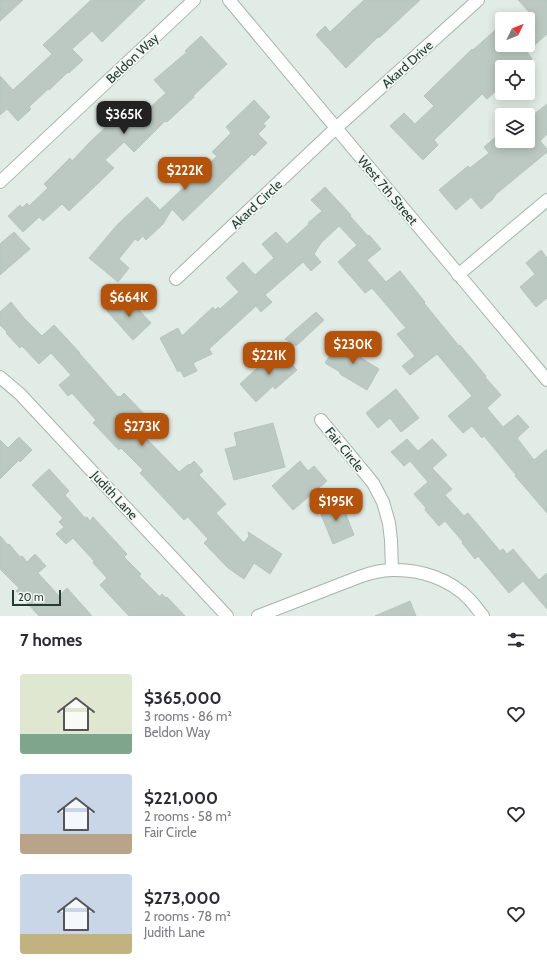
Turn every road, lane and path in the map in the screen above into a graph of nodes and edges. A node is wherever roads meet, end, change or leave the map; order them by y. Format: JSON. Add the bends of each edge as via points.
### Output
{"nodes":[{"id":1,"x":194,"y":0,"type":"edge"},
{"id":2,"x":229,"y":0,"type":"edge"},
{"id":3,"x":478,"y":0,"type":"edge"},
{"id":4,"x":336,"y":128,"type":"junction"},
{"id":5,"x":0,"y":182,"type":"edge"},
{"id":6,"x":547,"y":200,"type":"edge"},
{"id":7,"x":458,"y":275,"type":"junction"},
{"id":8,"x":176,"y":279,"type":"dead end"},
{"id":9,"x":0,"y":377,"type":"edge"},
{"id":10,"x":547,"y":380,"type":"edge"},
{"id":11,"x":321,"y":420,"type":"dead end"},
{"id":12,"x":392,"y":570,"type":"junction"},
{"id":13,"x":227,"y":616,"type":"edge"},
{"id":14,"x":258,"y":616,"type":"edge"},
{"id":15,"x":483,"y":616,"type":"edge"}],
"edges":[{"from":1,"to":5,"type":"street","name":"Beldon Way"},
{"from":2,"to":4,"type":"street","name":"West 7th Street"},
{"from":3,"to":4,"type":"street","name":"Akard Drive"},
{"from":4,"to":7,"type":"street","name":"West 7th Street"},
{"from":4,"to":8,"type":"street","name":"Akard Circle"},
{"from":6,"to":7,"type":"street"},
{"from":7,"to":10,"type":"street","name":"West 7th Street"},
{"from":9,"to":13,"type":"street","name":"Judith Lane","via":[[20,394]]},
{"from":11,"to":12,"type":"street","name":"Fair Circle","via":[[373,483],[383,502],[389,523]]},
{"from":12,"to":14,"type":"street","via":[[373,572]]},
{"from":12,"to":15,"type":"street","via":[[416,571],[436,577],[453,586]]}]}
